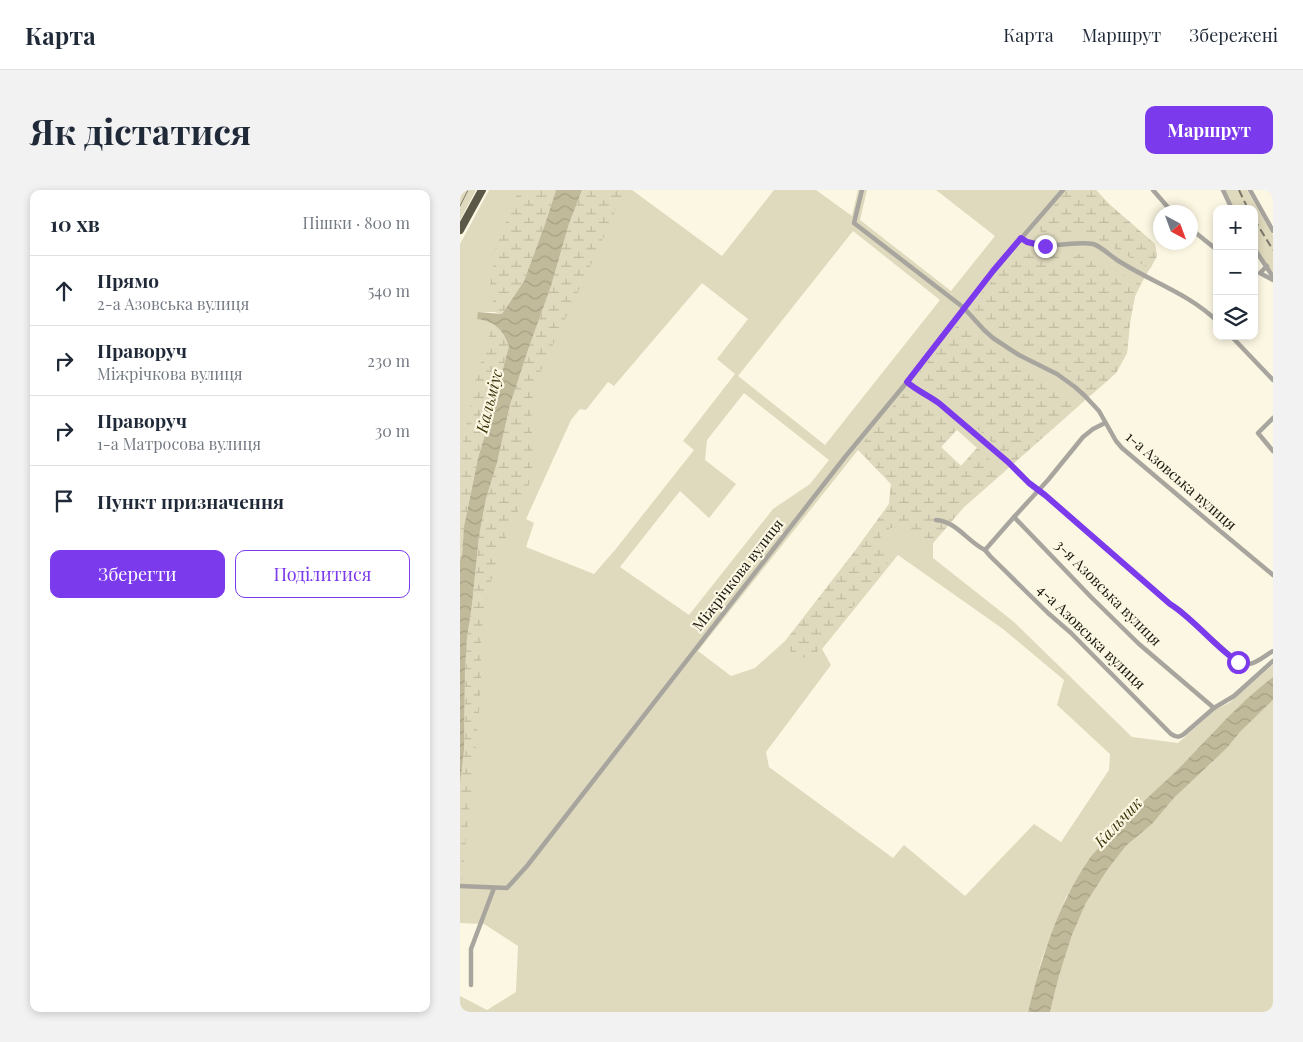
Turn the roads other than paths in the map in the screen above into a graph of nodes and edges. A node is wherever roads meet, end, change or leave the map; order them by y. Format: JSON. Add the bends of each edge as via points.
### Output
{"nodes":[{"id":1,"x":482,"y":190,"type":"edge"},
{"id":2,"x":862,"y":190,"type":"edge"},
{"id":3,"x":1063,"y":190,"type":"edge"},
{"id":4,"x":1153,"y":190,"type":"edge"},
{"id":5,"x":1223,"y":190,"type":"edge"},
{"id":6,"x":1250,"y":190,"type":"edge"},
{"id":7,"x":1166,"y":205,"type":"edge"},
{"id":8,"x":1230,"y":205,"type":"edge"},
{"id":9,"x":460,"y":230,"type":"edge"},
{"id":10,"x":1273,"y":231,"type":"edge"},
{"id":11,"x":1198,"y":235,"type":"edge"},
{"id":12,"x":1021,"y":238,"type":"junction"},
{"id":13,"x":1213,"y":247,"type":"edge"},
{"id":14,"x":1255,"y":250,"type":"edge"},
{"id":15,"x":1267,"y":266,"type":"junction"},
{"id":16,"x":1258,"y":271,"type":"edge"},
{"id":17,"x":1258,"y":272,"type":"edge"},
{"id":18,"x":1273,"y":278,"type":"edge"},
{"id":19,"x":964,"y":308,"type":"junction"},
{"id":20,"x":1213,"y":317,"type":"edge"},
{"id":21,"x":1235,"y":340,"type":"edge"},
{"id":22,"x":1273,"y":380,"type":"edge"},
{"id":23,"x":907,"y":382,"type":"junction"},
{"id":24,"x":1273,"y":418,"type":"edge"},
{"id":25,"x":1106,"y":423,"type":"junction"},
{"id":26,"x":1273,"y":451,"type":"edge"},
{"id":27,"x":1038,"y":490,"type":"junction"},
{"id":28,"x":1014,"y":517,"type":"junction"},
{"id":29,"x":936,"y":520,"type":"dead end"},
{"id":30,"x":986,"y":550,"type":"junction"},
{"id":31,"x":1273,"y":575,"type":"edge"},
{"id":32,"x":1273,"y":651,"type":"edge"},
{"id":33,"x":1273,"y":661,"type":"edge"},
{"id":34,"x":1214,"y":708,"type":"junction"},
{"id":35,"x":460,"y":886,"type":"edge"},
{"id":36,"x":494,"y":888,"type":"junction"},
{"id":37,"x":471,"y":985,"type":"dead end"}],
"edges":[{"from":1,"to":9,"type":"highway"},
{"from":2,"to":19,"type":"street","name":"1-а Азовська вулиця","via":[[854,223]]},
{"from":3,"to":12,"type":"street","name":"Міжрічкова вулиця"},
{"from":4,"to":7,"type":"street"},
{"from":5,"to":8,"type":"street"},
{"from":6,"to":10,"type":"street"},
{"from":11,"to":13,"type":"street"},
{"from":12,"to":19,"type":"street","name":"Міжрічкова вулиця"},
{"from":12,"to":20,"type":"street","via":[[1045,246],[1095,245],[1190,299]]},
{"from":14,"to":15,"type":"street"},
{"from":15,"to":16,"type":"street"},
{"from":15,"to":18,"type":"street"},
{"from":17,"to":18,"type":"street"},
{"from":19,"to":23,"type":"street","name":"Міжрічкова вулиця"},
{"from":19,"to":25,"type":"street","name":"1-а Азовська вулиця","via":[[1007,348],[1065,379],[1093,404]]},
{"from":21,"to":22,"type":"street"},
{"from":23,"to":27,"type":"street","via":[[932,397]]},
{"from":23,"to":36,"type":"street","name":"Міжрічкова вулиця","via":[[527,866],[506,888]]},
{"from":24,"to":26,"type":"street","via":[[1258,433]]},
{"from":25,"to":27,"type":"street","via":[[1083,437]]},
{"from":25,"to":31,"type":"street","name":"1-а Азовська вулиця","via":[[1122,448]]},
{"from":27,"to":28,"type":"street"},
{"from":27,"to":32,"type":"street","via":[[1236,660],[1251,664]]},
{"from":28,"to":30,"type":"street"},
{"from":28,"to":34,"type":"street","name":"3-я Азовська вулиця","via":[[1139,644]]},
{"from":29,"to":30,"type":"street","name":"4-а Азовська вулиця","via":[[950,524]]},
{"from":30,"to":34,"type":"street","name":"4-а Азовська вулиця","via":[[1171,734],[1181,736]]},
{"from":33,"to":34,"type":"street","via":[[1234,696]]},
{"from":35,"to":36,"type":"street"},
{"from":36,"to":37,"type":"street","via":[[470,949]]}]}
